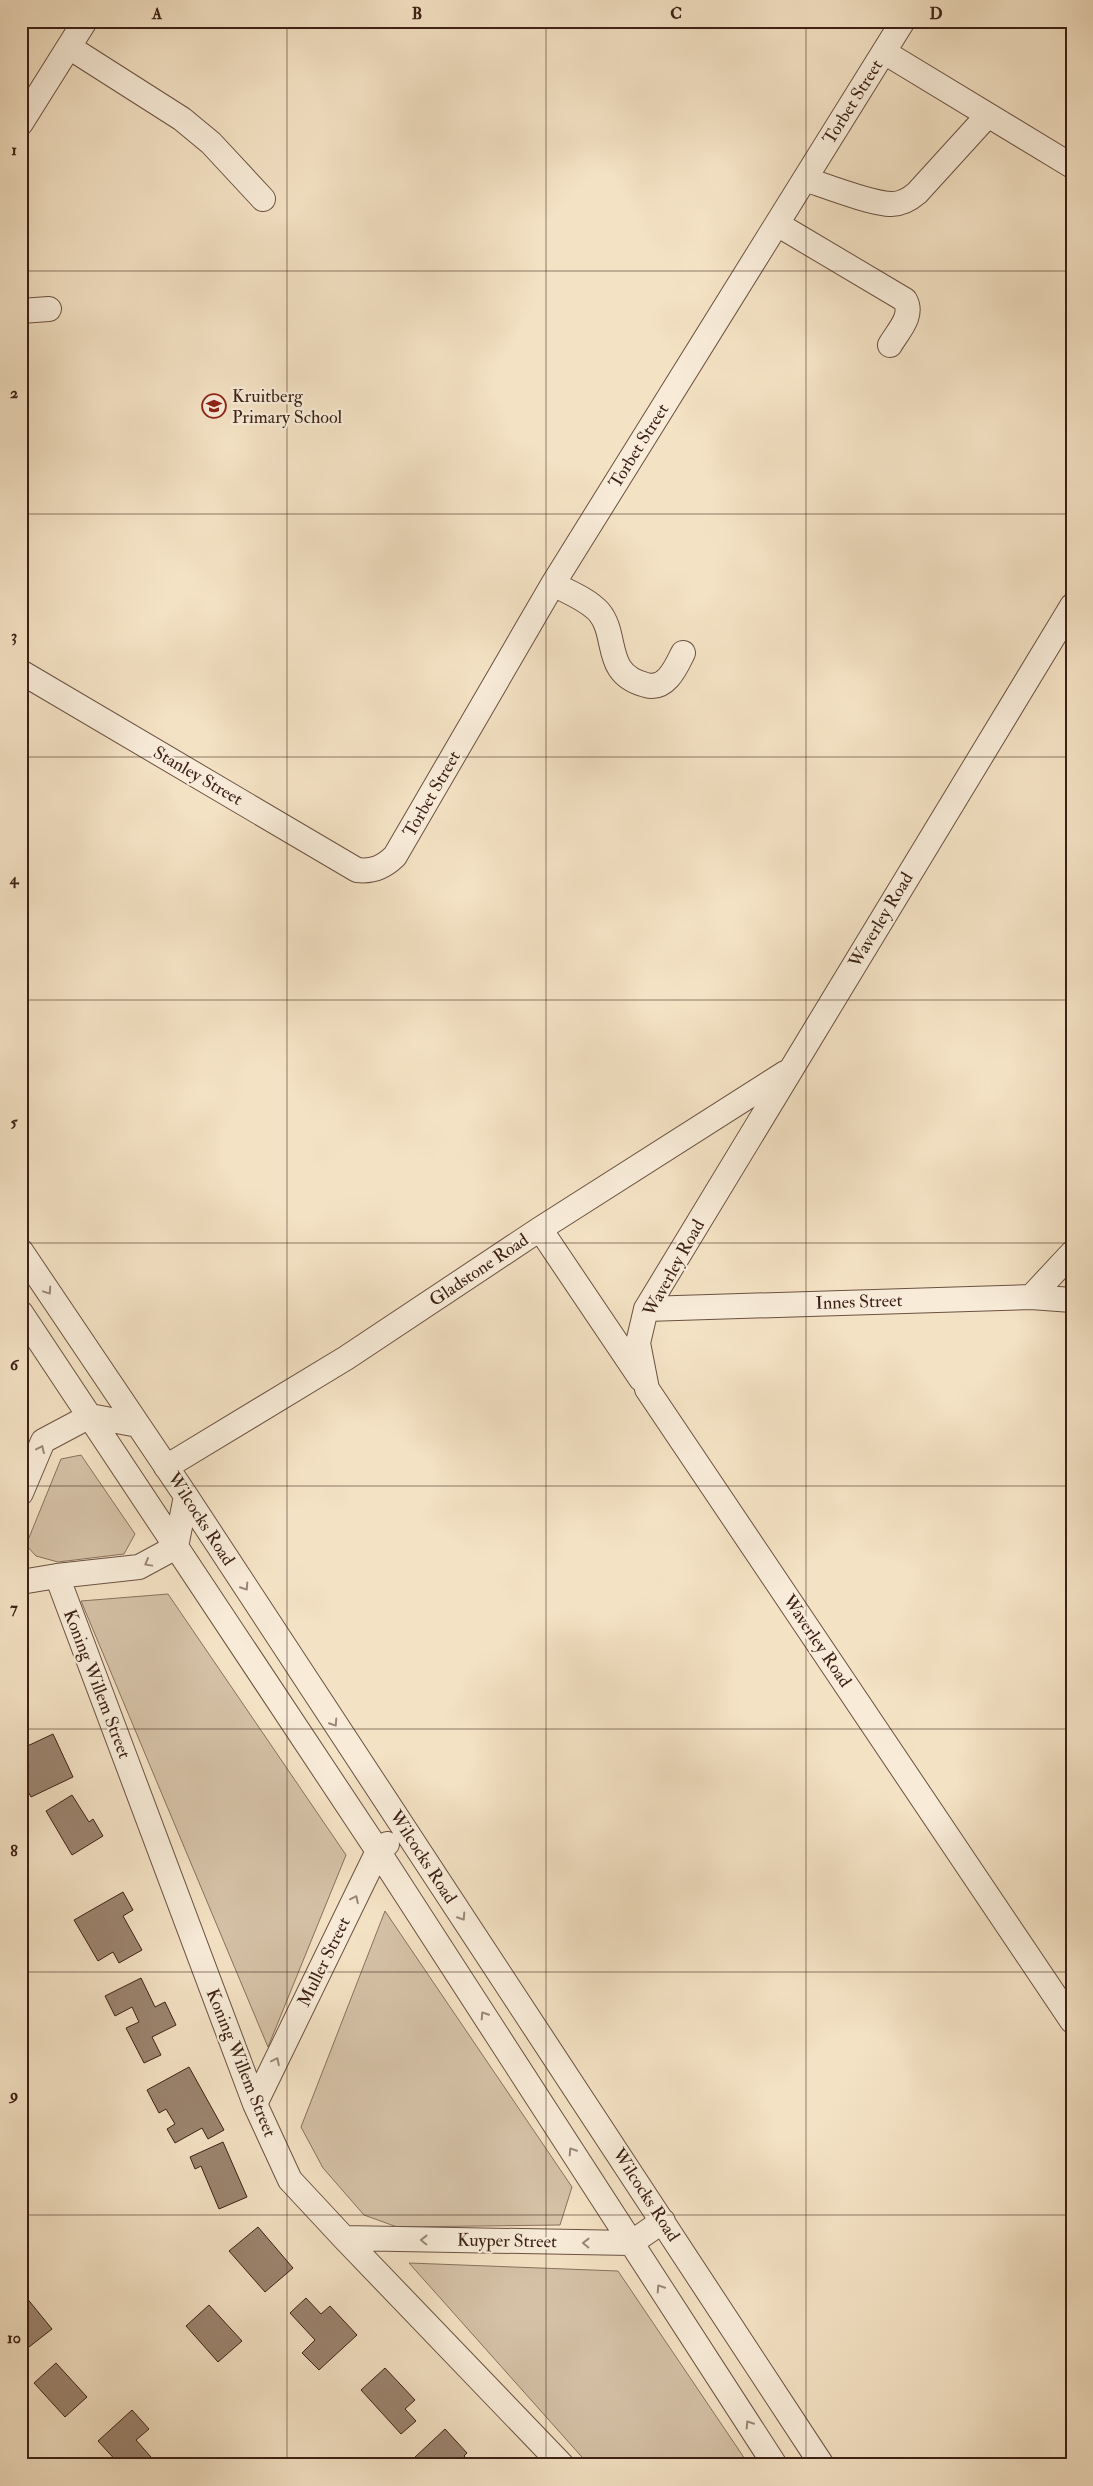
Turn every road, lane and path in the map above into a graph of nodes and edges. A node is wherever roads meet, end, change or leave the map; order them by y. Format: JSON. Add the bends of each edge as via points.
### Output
{"nodes":[{"id":1,"x":85,"y":21,"type":"edge"},
{"id":2,"x":903,"y":21,"type":"edge"},
{"id":3,"x":69,"y":47,"type":"junction"},
{"id":4,"x":884,"y":52,"type":"junction"},
{"id":5,"x":988,"y":115,"type":"junction"},
{"id":6,"x":21,"y":123,"type":"edge"},
{"id":7,"x":1072,"y":166,"type":"edge"},
{"id":8,"x":805,"y":179,"type":"junction"},
{"id":9,"x":263,"y":199,"type":"dead end"},
{"id":10,"x":777,"y":224,"type":"junction"},
{"id":11,"x":48,"y":309,"type":"dead end"},
{"id":12,"x":21,"y":311,"type":"edge"},
{"id":13,"x":890,"y":345,"type":"dead end"},
{"id":14,"x":553,"y":584,"type":"junction"},
{"id":15,"x":1072,"y":606,"type":"edge"},
{"id":16,"x":684,"y":653,"type":"dead end"},
{"id":17,"x":21,"y":672,"type":"edge"},
{"id":18,"x":377,"y":869,"type":"joint"},
{"id":19,"x":790,"y":1070,"type":"junction"},
{"id":20,"x":540,"y":1229,"type":"junction"},
{"id":21,"x":21,"y":1251,"type":"edge"},
{"id":22,"x":1072,"y":1253,"type":"edge"},
{"id":23,"x":1031,"y":1297,"type":"junction"},
{"id":24,"x":1072,"y":1300,"type":"edge"},
{"id":25,"x":646,"y":1309,"type":"junction"},
{"id":26,"x":21,"y":1312,"type":"edge"},
{"id":27,"x":647,"y":1389,"type":"junction"},
{"id":28,"x":90,"y":1416,"type":"junction"},
{"id":29,"x":138,"y":1425,"type":"junction"},
{"id":30,"x":166,"y":1466,"type":"junction"},
{"id":31,"x":21,"y":1494,"type":"edge"},
{"id":32,"x":186,"y":1496,"type":"junction"},
{"id":33,"x":176,"y":1547,"type":"junction"},
{"id":34,"x":57,"y":1576,"type":"junction"},
{"id":35,"x":21,"y":1582,"type":"edge"},
{"id":36,"x":404,"y":1830,"type":"junction"},
{"id":37,"x":378,"y":1851,"type":"junction"},
{"id":38,"x":1072,"y":2021,"type":"edge"},
{"id":39,"x":255,"y":2104,"type":"junction"},
{"id":40,"x":663,"y":2221,"type":"junction"},
{"id":41,"x":344,"y":2238,"type":"junction"},
{"id":42,"x":631,"y":2243,"type":"junction"},
{"id":43,"x":562,"y":2465,"type":"edge"},
{"id":44,"x":775,"y":2465,"type":"edge"},
{"id":45,"x":822,"y":2465,"type":"edge"}],
"edges":[{"from":1,"to":3,"type":"street"},
{"from":2,"to":4,"type":"street","name":"Torbet Street"},
{"from":3,"to":6,"type":"street"},
{"from":3,"to":9,"type":"street","via":[[182,119],[211,143]]},
{"from":4,"to":5,"type":"street"},
{"from":4,"to":8,"type":"street","name":"Torbet Street"},
{"from":5,"to":7,"type":"street"},
{"from":5,"to":8,"type":"street","via":[[917,194],[907,200],[892,204]]},
{"from":8,"to":10,"type":"street","name":"Torbet Street"},
{"from":10,"to":13,"type":"street","via":[[905,300],[909,307],[908,315]]},
{"from":10,"to":14,"type":"street","name":"Torbet Street"},
{"from":11,"to":12,"type":"street"},
{"from":14,"to":16,"type":"street","via":[[599,612],[617,664],[640,684],[651,687],[661,684],[672,674]]},
{"from":14,"to":18,"type":"street","name":"Torbet Street","via":[[396,856]]},
{"from":15,"to":19,"type":"street","name":"Waverley Road"},
{"from":17,"to":18,"type":"street","name":"Stanley Street","via":[[358,870]]},
{"from":19,"to":20,"type":"street","name":"Gladstone Road"},
{"from":19,"to":25,"type":"street","name":"Waverley Road"},
{"from":20,"to":27,"type":"street"},
{"from":20,"to":30,"type":"street","name":"Gladstone Road","via":[[346,1358]]},
{"from":21,"to":29,"type":"street","name":"Wilcocks Road","one_way":true},
{"from":22,"to":23,"type":"street"},
{"from":23,"to":24,"type":"street","name":"Innes Street"},
{"from":23,"to":25,"type":"street","name":"Innes Street"},
{"from":25,"to":27,"type":"street","name":"Waverley Road","via":[[638,1343]]},
{"from":26,"to":28,"type":"street","name":"Wilcocks Road"},
{"from":27,"to":38,"type":"street","name":"Waverley Road"},
{"from":28,"to":29,"type":"street"},
{"from":31,"to":28,"type":"street","one_way":true,"via":[[44,1441]]},
{"from":28,"to":33,"type":"street","name":"Wilcocks Road"},
{"from":29,"to":30,"type":"street","name":"Wilcocks Road"},
{"from":30,"to":32,"type":"street","name":"Wilcocks Road"},
{"from":32,"to":33,"type":"street"},
{"from":32,"to":36,"type":"street","name":"Wilcocks Road","one_way":true},
{"from":33,"to":34,"type":"street","one_way":true,"via":[[139,1567]]},
{"from":33,"to":37,"type":"street","name":"Wilcocks Road"},
{"from":34,"to":35,"type":"street"},
{"from":34,"to":39,"type":"street","name":"Koning Willem Street"},
{"from":36,"to":37,"type":"street","name":"Muller Street"},
{"from":36,"to":40,"type":"street","name":"Wilcocks Road","one_way":true},
{"from":39,"to":37,"type":"street","name":"Muller Street","one_way":true},
{"from":42,"to":37,"type":"street","name":"Wilcocks Road","one_way":true},
{"from":39,"to":41,"type":"street","name":"Koning Willem Street","via":[[290,2180]]},
{"from":40,"to":42,"type":"street"},
{"from":40,"to":45,"type":"street","name":"Wilcocks Road"},
{"from":42,"to":41,"type":"street","name":"Kuyper Street","one_way":true},
{"from":41,"to":43,"type":"street","name":"Koning Willem Street"},
{"from":44,"to":42,"type":"street","name":"Wilcocks Road","one_way":true}]}
